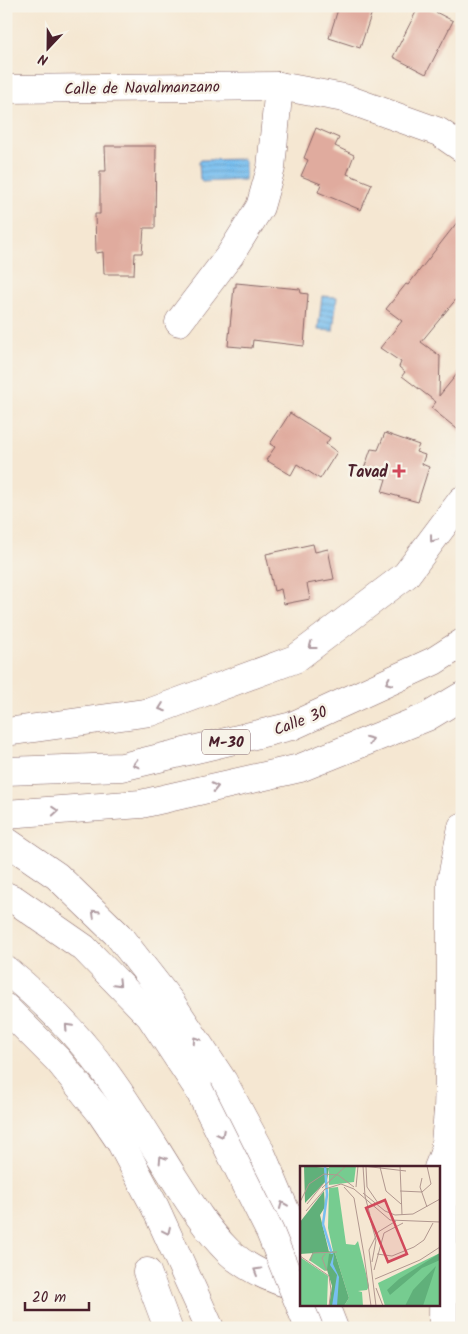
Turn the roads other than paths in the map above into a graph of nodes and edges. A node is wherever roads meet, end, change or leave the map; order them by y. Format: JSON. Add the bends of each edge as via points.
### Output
{"nodes":[{"id":1,"x":279,"y":86,"type":"junction"},
{"id":2,"x":6,"y":89,"type":"edge"},
{"id":3,"x":462,"y":148,"type":"edge"},
{"id":4,"x":179,"y":322,"type":"dead end"},
{"id":5,"x":462,"y":500,"type":"edge"},
{"id":6,"x":462,"y":643,"type":"edge"},
{"id":7,"x":462,"y":696,"type":"edge"},
{"id":8,"x":6,"y":732,"type":"edge"},
{"id":9,"x":6,"y":771,"type":"edge"},
{"id":10,"x":6,"y":814,"type":"edge"},
{"id":11,"x":462,"y":828,"type":"edge"},
{"id":12,"x":6,"y":841,"type":"edge"},
{"id":13,"x":6,"y":896,"type":"edge"},
{"id":14,"x":6,"y":970,"type":"edge"},
{"id":15,"x":451,"y":1001,"type":"junction"},
{"id":16,"x":6,"y":1008,"type":"edge"},
{"id":17,"x":462,"y":1065,"type":"edge"},
{"id":18,"x":211,"y":1086,"type":"junction"},
{"id":19,"x":448,"y":1111,"type":"junction"},
{"id":20,"x":441,"y":1160,"type":"edge"},
{"id":21,"x":462,"y":1192,"type":"edge"},
{"id":22,"x":300,"y":1245,"type":"edge"},
{"id":23,"x":147,"y":1272,"type":"dead end"},
{"id":24,"x":300,"y":1288,"type":"edge"},
{"id":25,"x":300,"y":1306,"type":"edge"},
{"id":26,"x":300,"y":1306,"type":"edge"},
{"id":27,"x":325,"y":1306,"type":"edge"},
{"id":28,"x":168,"y":1328,"type":"edge"},
{"id":29,"x":210,"y":1328,"type":"edge"},
{"id":30,"x":309,"y":1328,"type":"edge"},
{"id":31,"x":334,"y":1328,"type":"edge"},
{"id":32,"x":443,"y":1328,"type":"edge"}],
"edges":[{"from":1,"to":2,"type":"main road","name":"Calle de Navalmanzano"},
{"from":1,"to":3,"type":"main road","name":"Calle de Navalmanzano","via":[[344,98],[440,132]]},
{"from":1,"to":4,"type":"main road","via":[[270,168],[260,207],[230,255]]},
{"from":5,"to":8,"type":"main road","one_way":true,"via":[[406,575],[295,659],[151,712]]},
{"from":6,"to":9,"type":"main road","name":"Calle 30","number":"M-30","one_way":true,"via":[[434,661],[292,726],[122,768]]},
{"from":10,"to":7,"type":"main road","number":"M-30","one_way":true,"via":[[141,804],[300,768],[427,717]]},
{"from":11,"to":15,"type":"main road","via":[[451,882]]},
{"from":18,"to":12,"type":"main road","one_way":true,"via":[[172,1004],[118,935],[57,876]]},
{"from":13,"to":18,"type":"main road","one_way":true,"via":[[84,948],[150,1016]]},
{"from":24,"to":14,"type":"main road","one_way":true,"via":[[278,1282],[253,1270],[229,1251],[188,1200],[99,1064],[53,1011]]},
{"from":15,"to":17,"type":"main road"},
{"from":15,"to":19,"type":"main road"},
{"from":16,"to":29,"type":"main road","one_way":true,"via":[[58,1060],[121,1144],[156,1207]]},
{"from":22,"to":18,"type":"main road","one_way":true,"via":[[259,1148]]},
{"from":18,"to":25,"type":"main road","one_way":true,"bridge":true},
{"from":19,"to":20,"type":"main road"},
{"from":19,"to":21,"type":"main road"},
{"from":20,"to":32,"type":"main road"},
{"from":23,"to":28,"type":"main road"},
{"from":26,"to":30,"type":"main road","one_way":true,"bridge":true},
{"from":27,"to":31,"type":"main road"}]}
